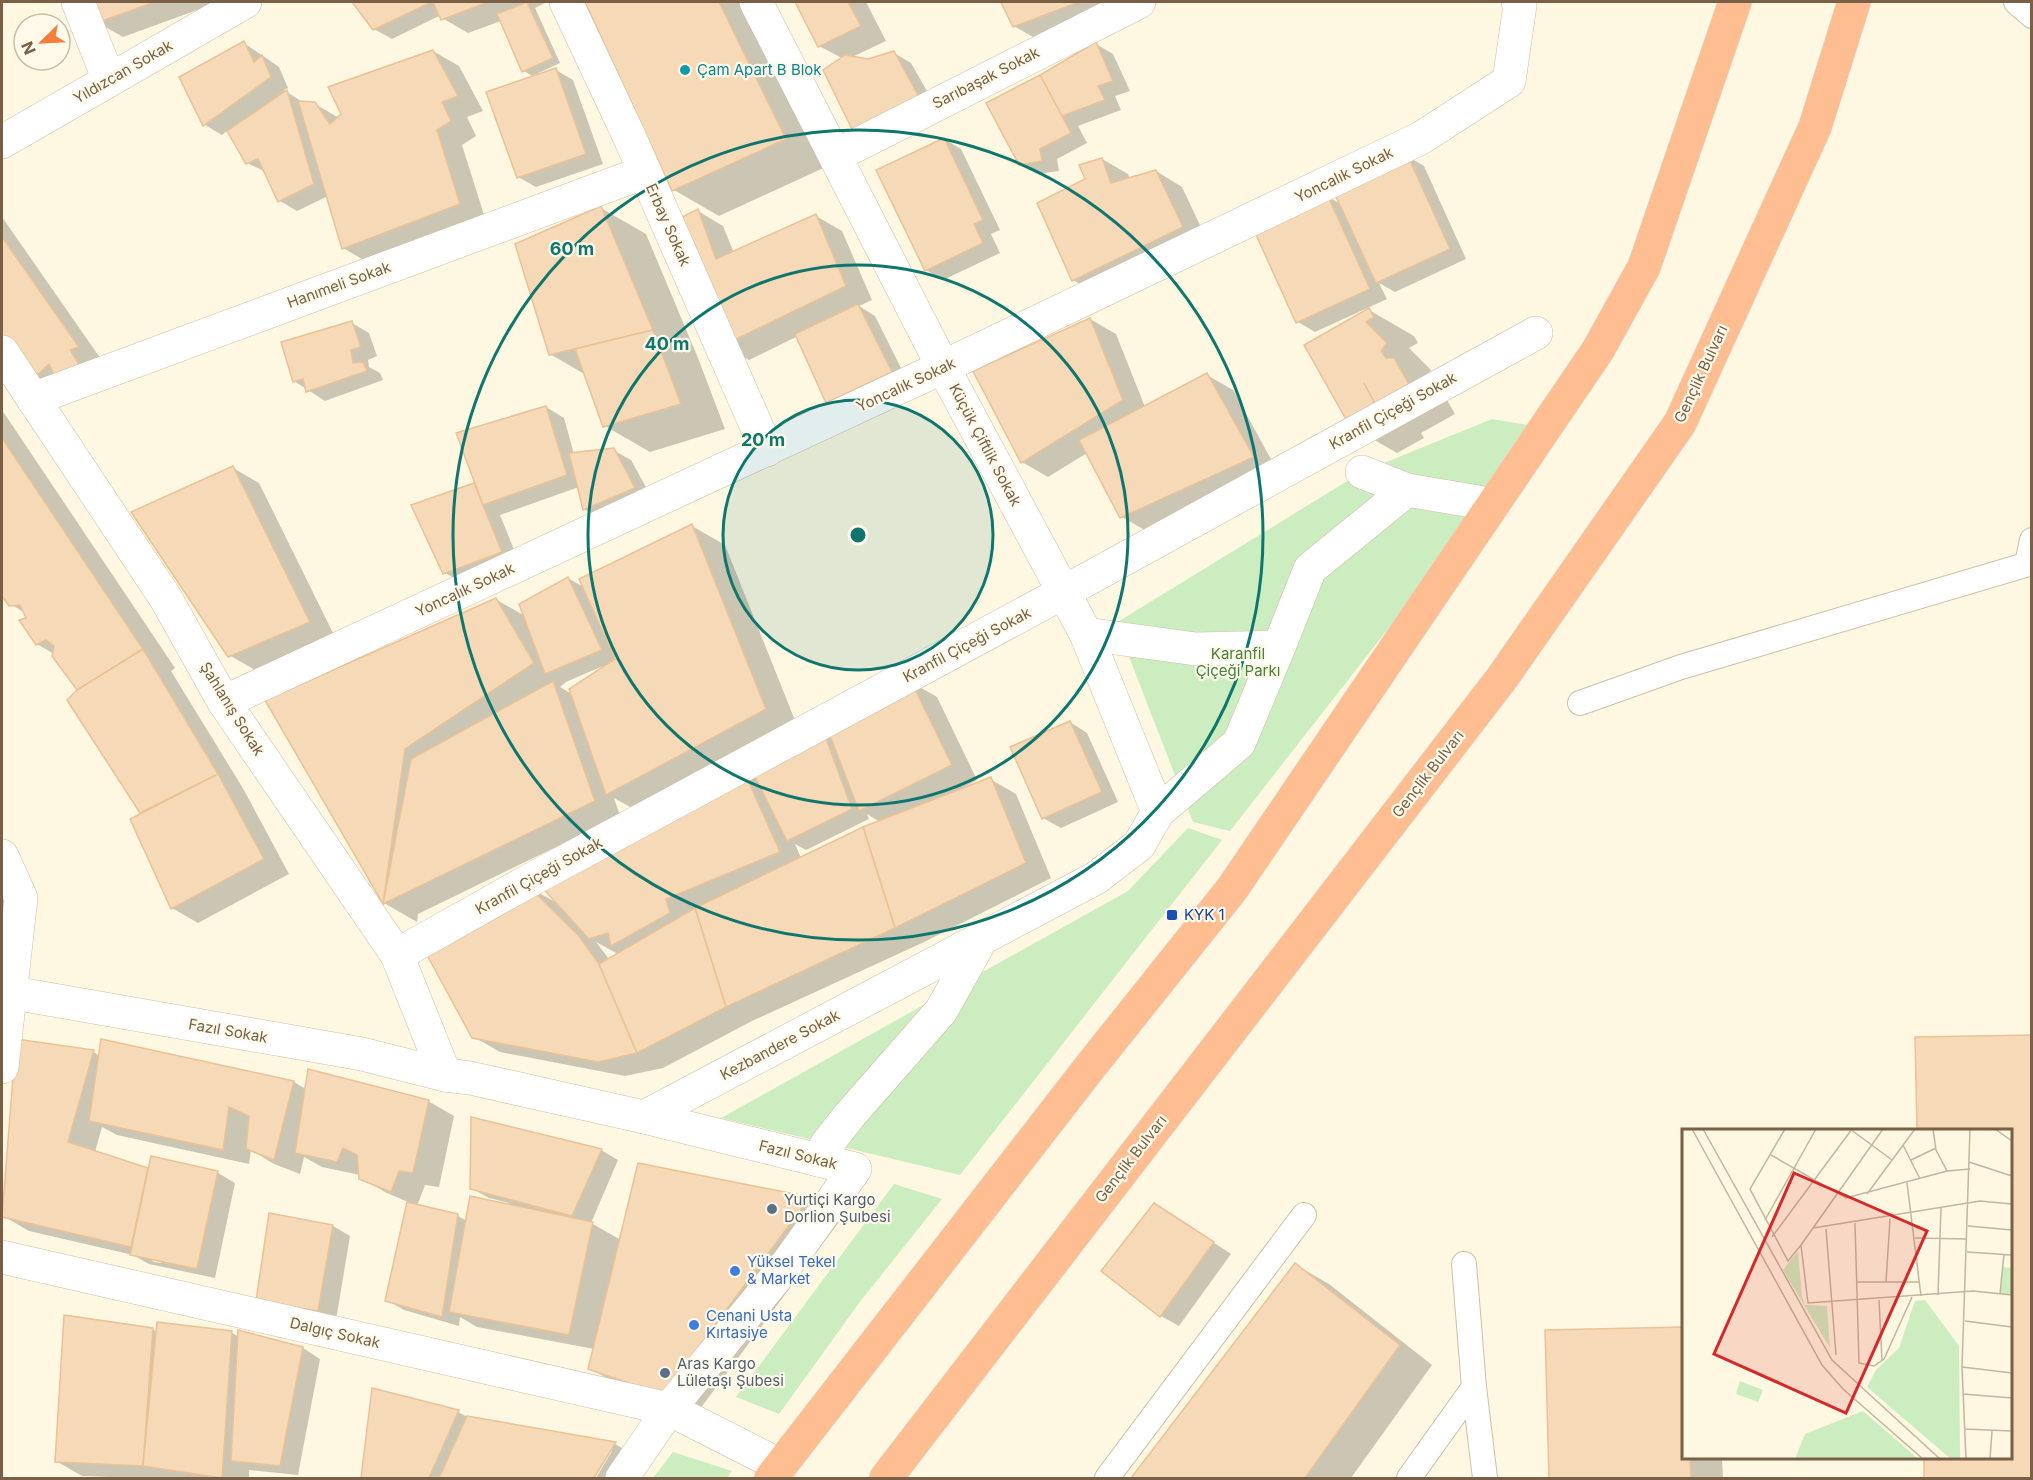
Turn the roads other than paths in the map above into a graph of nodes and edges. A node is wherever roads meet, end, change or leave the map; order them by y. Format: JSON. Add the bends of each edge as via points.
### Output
{"nodes":[{"id":1,"x":78,"y":2,"type":"edge"},
{"id":2,"x":245,"y":2,"type":"edge"},
{"id":3,"x":566,"y":2,"type":"edge"},
{"id":4,"x":756,"y":2,"type":"edge"},
{"id":5,"x":1139,"y":2,"type":"edge"},
{"id":6,"x":1735,"y":2,"type":"edge"},
{"id":7,"x":1854,"y":2,"type":"edge"},
{"id":8,"x":2016,"y":2,"type":"edge"},
{"id":9,"x":1519,"y":3,"type":"edge"},
{"id":10,"x":2031,"y":16,"type":"edge"},
{"id":11,"x":109,"y":80,"type":"junction"},
{"id":12,"x":2,"y":142,"type":"edge"},
{"id":13,"x":835,"y":156,"type":"junction"},
{"id":14,"x":645,"y":172,"type":"junction"},
{"id":15,"x":1536,"y":333,"type":"dead end"},
{"id":16,"x":2,"y":352,"type":"edge"},
{"id":17,"x":943,"y":367,"type":"junction"},
{"id":18,"x":33,"y":399,"type":"junction"},
{"id":19,"x":767,"y":450,"type":"junction"},
{"id":20,"x":1362,"y":472,"type":"dead end"},
{"id":21,"x":1407,"y":490,"type":"junction"},
{"id":22,"x":1478,"y":502,"type":"dead end"},
{"id":23,"x":2031,"y":540,"type":"edge"},
{"id":24,"x":2029,"y":563,"type":"edge"},
{"id":25,"x":1064,"y":592,"type":"junction"},
{"id":26,"x":1086,"y":634,"type":"junction"},
{"id":27,"x":1279,"y":647,"type":"junction"},
{"id":28,"x":224,"y":702,"type":"junction"},
{"id":29,"x":1580,"y":703,"type":"dead end"},
{"id":30,"x":1158,"y":813,"type":"junction"},
{"id":31,"x":2,"y":856,"type":"edge"},
{"id":32,"x":982,"y":938,"type":"junction"},
{"id":33,"x":397,"y":955,"type":"junction"},
{"id":34,"x":6,"y":992,"type":"edge"},
{"id":35,"x":2,"y":1067,"type":"edge"},
{"id":36,"x":445,"y":1075,"type":"junction"},
{"id":37,"x":644,"y":1117,"type":"junction"},
{"id":38,"x":818,"y":1160,"type":"junction"},
{"id":39,"x":1304,"y":1215,"type":"dead end"},
{"id":40,"x":2,"y":1257,"type":"edge"},
{"id":41,"x":1464,"y":1264,"type":"dead end"},
{"id":42,"x":1474,"y":1387,"type":"junction"},
{"id":43,"x":669,"y":1409,"type":"junction"},
{"id":44,"x":776,"y":1473,"type":"edge"},
{"id":45,"x":622,"y":1479,"type":"edge"},
{"id":46,"x":886,"y":1479,"type":"edge"},
{"id":47,"x":1107,"y":1479,"type":"edge"},
{"id":48,"x":1409,"y":1479,"type":"edge"},
{"id":49,"x":1485,"y":1479,"type":"edge"}],
"edges":[{"from":1,"to":11,"type":"street"},
{"from":2,"to":11,"type":"street","name":"Yıldızcan Sokak"},
{"from":3,"to":14,"type":"street","name":"Erbay Sokak"},
{"from":4,"to":13,"type":"street","name":"Küçük Çiftlik Sokak"},
{"from":5,"to":13,"type":"street","name":"Sarıbaşak Sokak"},
{"from":6,"to":44,"type":"highway","via":[[1644,267],[1598,350],[1232,889],[1089,1067]]},
{"from":7,"to":46,"type":"highway","name":"Gençlik Bulvarı","via":[[1815,126],[1680,423],[1502,678]]},
{"from":8,"to":10,"type":"lane"},
{"from":9,"to":17,"type":"street","name":"Yoncalık Sokak","via":[[1509,81],[1421,138]]},
{"from":11,"to":12,"type":"street","name":"Yıldızcan Sokak"},
{"from":13,"to":17,"type":"street","name":"Küçük Çiftlik Sokak"},
{"from":14,"to":18,"type":"street","name":"Hanımeli Sokak"},
{"from":14,"to":19,"type":"street","name":"Erbay Sokak"},
{"from":15,"to":25,"type":"street","name":"Kranfil Çiçeği Sokak"},
{"from":16,"to":18,"type":"street","name":"Şahlanış Sokak"},
{"from":17,"to":19,"type":"street","name":"Yoncalık Sokak"},
{"from":17,"to":25,"type":"street","name":"Küçük Çiftlik Sokak"},
{"from":18,"to":28,"type":"street","name":"Şahlanış Sokak","via":[[165,597]]},
{"from":19,"to":28,"type":"street","name":"Yoncalık Sokak"},
{"from":20,"to":21,"type":"street"},
{"from":21,"to":22,"type":"street"},
{"from":21,"to":27,"type":"street","via":[[1310,569]]},
{"from":23,"to":24,"type":"lane"},
{"from":24,"to":29,"type":"lane","via":[[1681,667]]},
{"from":25,"to":26,"type":"street","name":"Küçük Çiftlik Sokak"},
{"from":25,"to":33,"type":"street","name":"Kranfil Çiçeği Sokak"},
{"from":26,"to":27,"type":"street","via":[[1196,649]]},
{"from":26,"to":30,"type":"street","name":"Küçük Çiftlik Sokak"},
{"from":27,"to":30,"type":"street","via":[[1239,743]]},
{"from":28,"to":33,"type":"street","name":"Şahlanış Sokak"},
{"from":30,"to":32,"type":"street","name":"Kezbandere Sokak","via":[[1139,845],[1096,878]]},
{"from":31,"to":34,"type":"street","via":[[21,898]]},
{"from":32,"to":37,"type":"street","name":"Kezbandere Sokak"},
{"from":32,"to":38,"type":"street","via":[[941,1011],[849,1116]]},
{"from":33,"to":36,"type":"street","name":"Şahlanış Sokak"},
{"from":34,"to":35,"type":"street"},
{"from":34,"to":36,"type":"street","name":"Fazıl Sokak","via":[[362,1054]]},
{"from":36,"to":37,"type":"street"},
{"from":37,"to":38,"type":"street","name":"Fazıl Sokak"},
{"from":38,"to":43,"type":"street","name":"Fazıl Sokak","via":[[855,1169],[787,1264]]},
{"from":39,"to":47,"type":"lane"},
{"from":40,"to":43,"type":"street","name":"Dalgıç Sokak"},
{"from":41,"to":42,"type":"lane"},
{"from":42,"to":48,"type":"lane"},
{"from":42,"to":49,"type":"lane"},
{"from":43,"to":44,"type":"street","name":"Dalgıç Sokak"},
{"from":43,"to":45,"type":"street","name":"Fazıl Sokak"}]}
